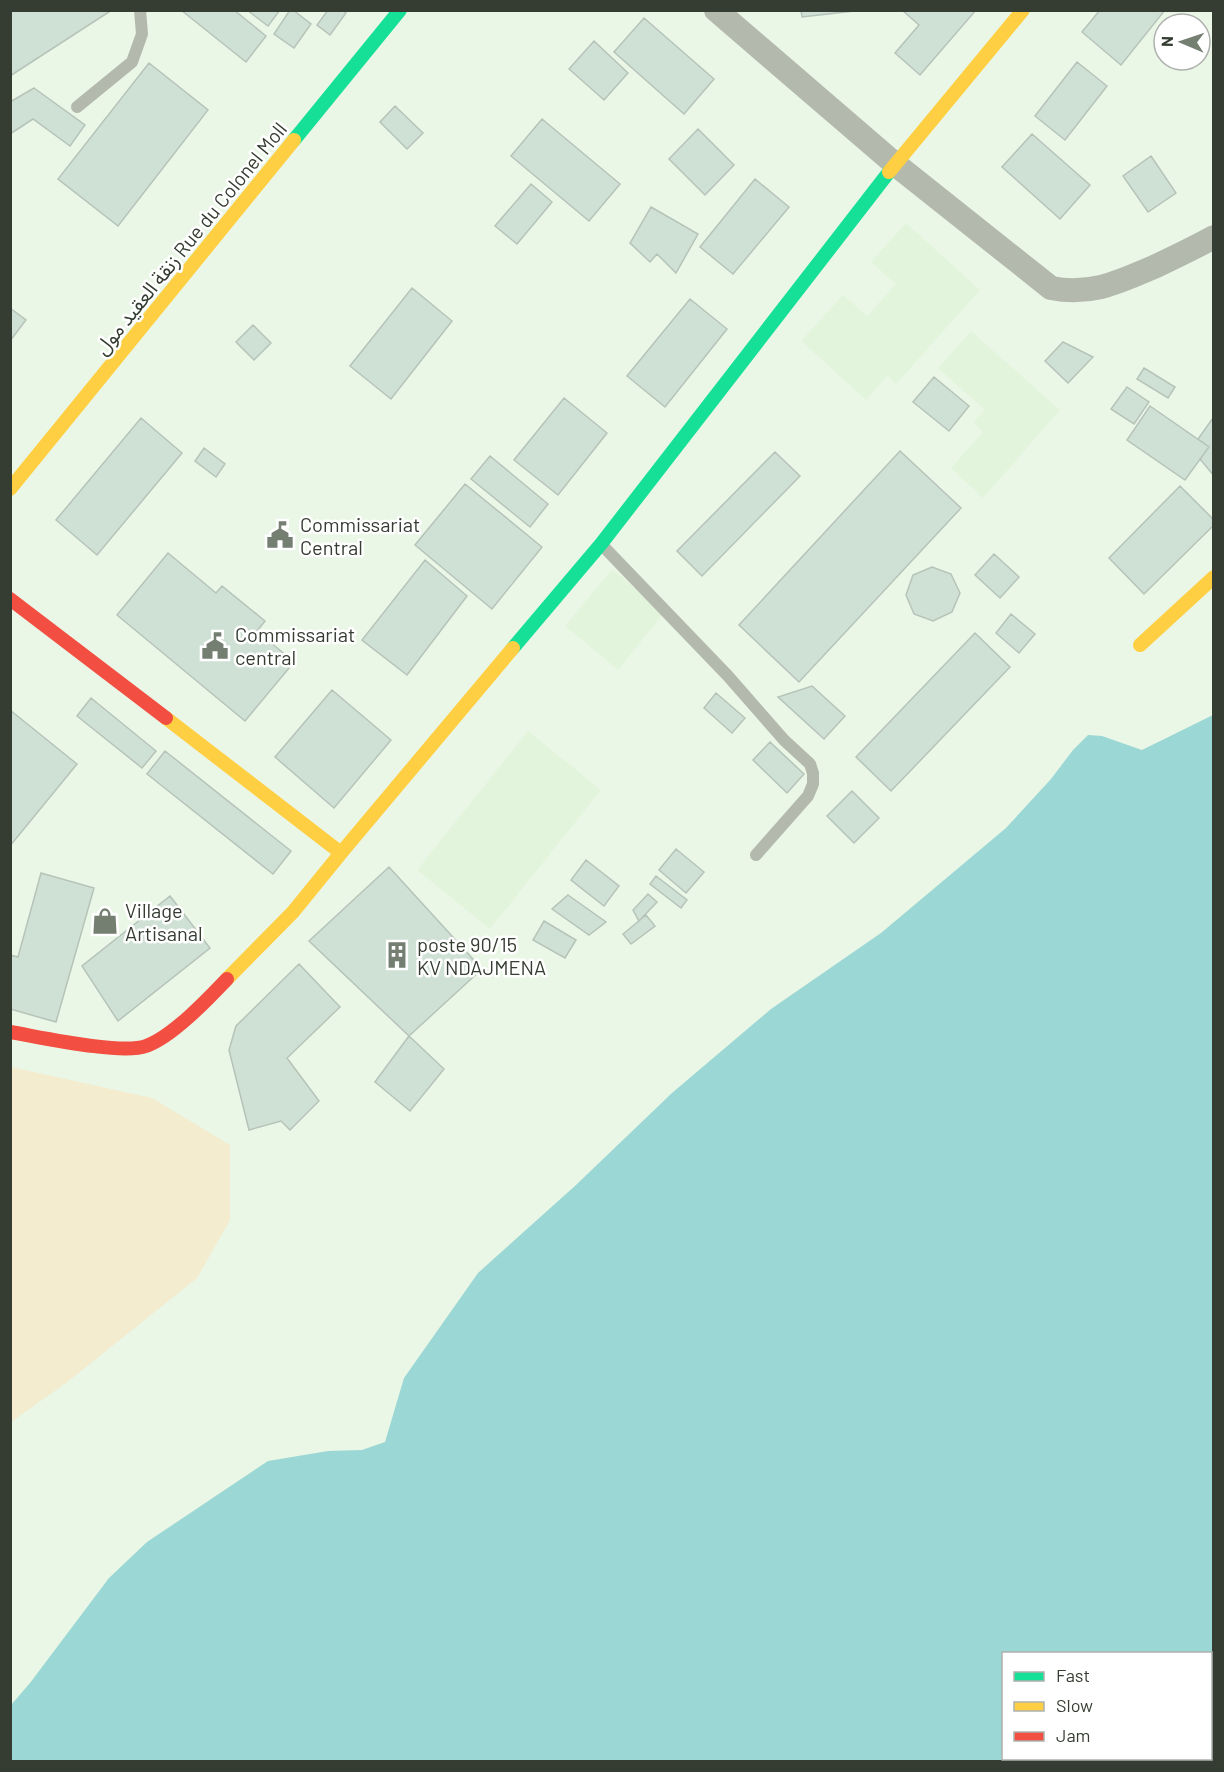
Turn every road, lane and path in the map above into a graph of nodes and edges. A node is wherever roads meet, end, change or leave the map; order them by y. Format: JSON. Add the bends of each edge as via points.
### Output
{"nodes":[{"id":1,"x":140,"y":10,"type":"edge"},
{"id":2,"x":400,"y":10,"type":"edge"},
{"id":3,"x":716,"y":10,"type":"edge"},
{"id":4,"x":1023,"y":10,"type":"edge"},
{"id":5,"x":77,"y":107,"type":"dead end"},
{"id":6,"x":895,"y":164,"type":"junction"},
{"id":7,"x":1214,"y":237,"type":"edge"},
{"id":8,"x":10,"y":489,"type":"edge"},
{"id":9,"x":601,"y":544,"type":"junction"},
{"id":10,"x":1214,"y":577,"type":"edge"},
{"id":11,"x":10,"y":599,"type":"edge"},
{"id":12,"x":1140,"y":645,"type":"dead end"},
{"id":13,"x":341,"y":853,"type":"junction"},
{"id":14,"x":756,"y":855,"type":"dead end"},
{"id":15,"x":10,"y":1032,"type":"edge"}],
"edges":[{"from":1,"to":5,"type":"lane","via":[[142,34],[132,62]]},
{"from":2,"to":8,"type":"street","name":"زنقة العقيد مول Rue du Colonel Moll"},
{"from":3,"to":6,"type":"street"},
{"from":4,"to":6,"type":"street"},
{"from":6,"to":7,"type":"street","via":[[1051,288],[1068,291],[1113,285]]},
{"from":6,"to":9,"type":"street"},
{"from":9,"to":13,"type":"street"},
{"from":9,"to":14,"type":"lane","via":[[810,765],[813,784],[808,796]]},
{"from":10,"to":12,"type":"street"},
{"from":11,"to":13,"type":"street"},
{"from":13,"to":15,"type":"street","via":[[277,929],[209,998],[160,1040],[144,1047],[122,1049]]}]}
